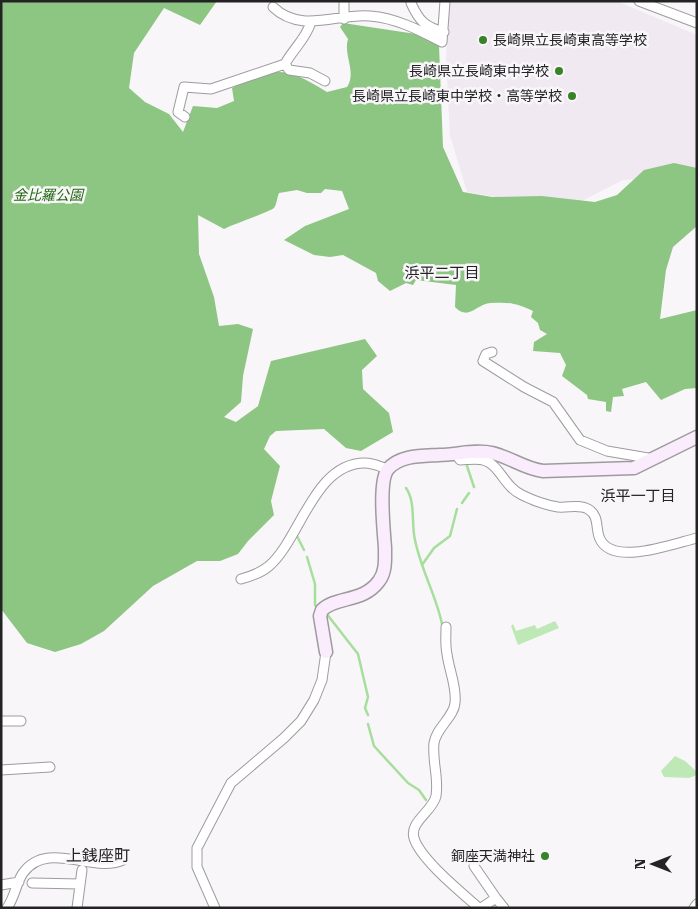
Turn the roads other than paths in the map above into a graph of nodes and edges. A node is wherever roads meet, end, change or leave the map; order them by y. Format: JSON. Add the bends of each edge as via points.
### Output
{"nodes":[{"id":1,"x":344,"y":1,"type":"edge"},
{"id":2,"x":445,"y":1,"type":"edge"},
{"id":3,"x":639,"y":1,"type":"edge"},
{"id":4,"x":411,"y":3,"type":"dead end"},
{"id":5,"x":273,"y":7,"type":"dead end"},
{"id":6,"x":344,"y":18,"type":"junction"},
{"id":7,"x":311,"y":22,"type":"junction"},
{"id":8,"x":697,"y":24,"type":"edge"},
{"id":9,"x":444,"y":32,"type":"junction"},
{"id":10,"x":285,"y":64,"type":"junction"},
{"id":11,"x":325,"y":81,"type":"dead end"},
{"id":12,"x":186,"y":117,"type":"dead end"},
{"id":13,"x":492,"y":352,"type":"dead end"},
{"id":14,"x":697,"y":437,"type":"edge"},
{"id":15,"x":456,"y":454,"type":"junction"},
{"id":16,"x":654,"y":459,"type":"junction"},
{"id":17,"x":388,"y":469,"type":"junction"},
{"id":18,"x":697,"y":538,"type":"edge"},
{"id":19,"x":242,"y":579,"type":"dead end"},
{"id":20,"x":446,"y":627,"type":"dead end"},
{"id":21,"x":326,"y":652,"type":"joint"},
{"id":22,"x":1,"y":721,"type":"edge"},
{"id":23,"x":21,"y":721,"type":"dead end"},
{"id":24,"x":50,"y":767,"type":"dead end"},
{"id":25,"x":1,"y":770,"type":"edge"},
{"id":26,"x":122,"y":860,"type":"dead end"},
{"id":27,"x":474,"y":866,"type":"dead end"},
{"id":28,"x":82,"y":870,"type":"dead end"},
{"id":29,"x":19,"y":882,"type":"junction"},
{"id":30,"x":32,"y":883,"type":"dead end"},
{"id":31,"x":80,"y":884,"type":"junction"},
{"id":32,"x":1,"y":885,"type":"edge"},
{"id":33,"x":496,"y":898,"type":"junction"},
{"id":34,"x":697,"y":904,"type":"edge"},
{"id":35,"x":7,"y":908,"type":"edge"},
{"id":36,"x":77,"y":908,"type":"edge"},
{"id":37,"x":215,"y":908,"type":"edge"},
{"id":38,"x":480,"y":908,"type":"edge"},
{"id":39,"x":504,"y":908,"type":"edge"},
{"id":40,"x":694,"y":908,"type":"edge"}],
"edges":[{"from":1,"to":6,"type":"street"},
{"from":2,"to":9,"type":"street"},
{"from":3,"to":8,"type":"street"},
{"from":4,"to":9,"type":"street","via":[[419,21]]},
{"from":5,"to":7,"type":"street","via":[[280,14]]},
{"from":6,"to":7,"type":"street"},
{"from":6,"to":9,"type":"street","via":[[381,17],[412,26],[442,42]]},
{"from":7,"to":10,"type":"street","via":[[308,33]]},
{"from":10,"to":11,"type":"street","via":[[289,70],[310,73]]},
{"from":10,"to":12,"type":"street","via":[[210,89],[184,88],[178,112]]},
{"from":13,"to":16,"type":"street","via":[[486,354],[483,361],[553,402],[580,440],[607,451]]},
{"from":14,"to":16,"type":"street"},
{"from":15,"to":16,"type":"street","via":[[492,452],[542,471],[634,468]]},
{"from":15,"to":17,"type":"street","via":[[406,458]]},
{"from":15,"to":18,"type":"street","via":[[460,460],[488,462],[508,487],[528,498],[558,507],[581,506],[588,509],[595,515],[599,538],[611,550],[640,552]]},
{"from":17,"to":19,"type":"street","via":[[361,464],[336,474],[320,488],[274,561],[262,572]]},
{"from":17,"to":21,"type":"street","via":[[384,482],[383,572],[368,592],[322,610],[320,616]]},
{"from":20,"to":38,"type":"street","via":[[455,705],[434,742],[435,801],[417,824],[413,838],[443,877]]},
{"from":21,"to":37,"type":"street","via":[[322,680],[301,721],[231,783],[197,848],[197,867]]},
{"from":22,"to":23,"type":"street"},
{"from":24,"to":25,"type":"street"},
{"from":26,"to":29,"type":"street","via":[[109,865],[83,859],[51,858],[32,864]]},
{"from":27,"to":33,"type":"street"},
{"from":28,"to":31,"type":"street"},
{"from":29,"to":32,"type":"street"},
{"from":29,"to":35,"type":"street"},
{"from":30,"to":31,"type":"street"},
{"from":31,"to":36,"type":"street"},
{"from":33,"to":38,"type":"street"},
{"from":33,"to":39,"type":"street"},
{"from":34,"to":40,"type":"street"}]}
